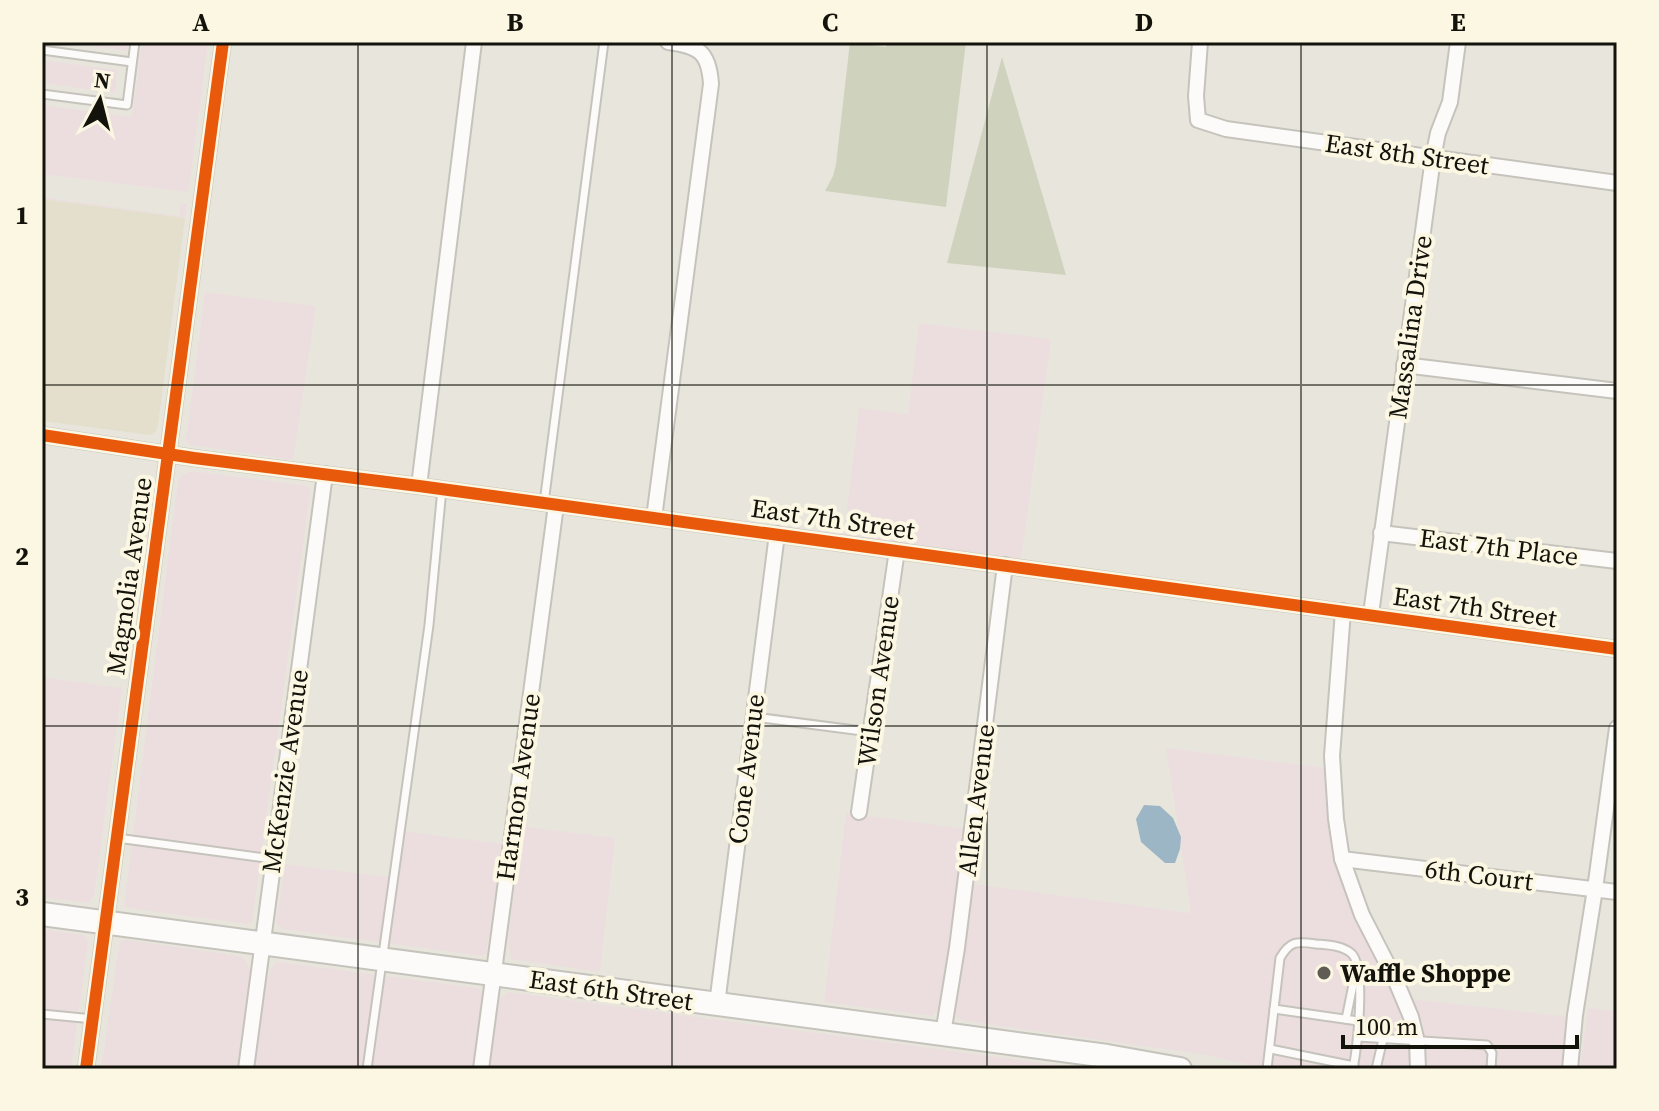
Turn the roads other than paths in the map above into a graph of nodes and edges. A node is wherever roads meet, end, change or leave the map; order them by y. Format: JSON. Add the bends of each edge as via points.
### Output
{"nodes":[{"id":1,"x":135,"y":42,"type":"edge"},
{"id":2,"x":223,"y":42,"type":"edge"},
{"id":3,"x":474,"y":42,"type":"edge"},
{"id":4,"x":604,"y":42,"type":"edge"},
{"id":5,"x":668,"y":42,"type":"edge"},
{"id":6,"x":1200,"y":42,"type":"edge"},
{"id":7,"x":1458,"y":42,"type":"edge"},
{"id":8,"x":702,"y":46,"type":"edge"},
{"id":9,"x":42,"y":50,"type":"edge"},
{"id":10,"x":132,"y":62,"type":"junction"},
{"id":11,"x":42,"y":94,"type":"edge"},
{"id":12,"x":1433,"y":158,"type":"junction"},
{"id":13,"x":1617,"y":183,"type":"edge"},
{"id":14,"x":1404,"y":365,"type":"junction"},
{"id":15,"x":1617,"y":391,"type":"edge"},
{"id":16,"x":42,"y":435,"type":"edge"},
{"id":17,"x":167,"y":454,"type":"junction"},
{"id":18,"x":325,"y":474,"type":"junction"},
{"id":19,"x":419,"y":486,"type":"junction"},
{"id":20,"x":442,"y":489,"type":"junction"},
{"id":21,"x":550,"y":504,"type":"junction"},
{"id":22,"x":654,"y":518,"type":"junction"},
{"id":23,"x":1381,"y":533,"type":"junction"},
{"id":24,"x":777,"y":534,"type":"junction"},
{"id":25,"x":897,"y":550,"type":"junction"},
{"id":26,"x":1617,"y":561,"type":"edge"},
{"id":27,"x":1005,"y":565,"type":"junction"},
{"id":28,"x":1343,"y":611,"type":"junction"},
{"id":29,"x":1371,"y":614,"type":"junction"},
{"id":30,"x":1617,"y":649,"type":"edge"},
{"id":31,"x":752,"y":717,"type":"junction"},
{"id":32,"x":1617,"y":728,"type":"edge"},
{"id":33,"x":870,"y":732,"type":"junction"},
{"id":34,"x":859,"y":812,"type":"dead end"},
{"id":35,"x":117,"y":838,"type":"junction"},
{"id":36,"x":273,"y":859,"type":"junction"},
{"id":37,"x":1342,"y":859,"type":"junction"},
{"id":38,"x":1595,"y":889,"type":"junction"},
{"id":39,"x":1617,"y":892,"type":"edge"},
{"id":40,"x":42,"y":914,"type":"edge"},
{"id":41,"x":105,"y":922,"type":"junction"},
{"id":42,"x":262,"y":943,"type":"junction"},
{"id":43,"x":382,"y":959,"type":"junction"},
{"id":44,"x":1358,"y":961,"type":"junction"},
{"id":45,"x":494,"y":974,"type":"junction"},
{"id":46,"x":717,"y":1004,"type":"junction"},
{"id":47,"x":1274,"y":1009,"type":"junction"},
{"id":48,"x":42,"y":1014,"type":"edge"},
{"id":49,"x":93,"y":1019,"type":"junction"},
{"id":50,"x":1346,"y":1019,"type":"junction"},
{"id":51,"x":1358,"y":1021,"type":"junction"},
{"id":52,"x":943,"y":1034,"type":"junction"},
{"id":53,"x":1358,"y":1037,"type":"junction"},
{"id":54,"x":1383,"y":1039,"type":"junction"},
{"id":55,"x":1417,"y":1042,"type":"junction"},
{"id":56,"x":1270,"y":1049,"type":"junction"},
{"id":57,"x":1353,"y":1067,"type":"edge"},
{"id":58,"x":86,"y":1069,"type":"edge"},
{"id":59,"x":246,"y":1069,"type":"edge"},
{"id":60,"x":367,"y":1069,"type":"edge"},
{"id":61,"x":481,"y":1069,"type":"edge"},
{"id":62,"x":1180,"y":1069,"type":"edge"},
{"id":63,"x":1267,"y":1069,"type":"edge"},
{"id":64,"x":1376,"y":1069,"type":"edge"},
{"id":65,"x":1418,"y":1069,"type":"edge"},
{"id":66,"x":1491,"y":1069,"type":"edge"},
{"id":67,"x":1570,"y":1069,"type":"edge"}],
"edges":[{"from":1,"to":10,"type":"lane"},
{"from":2,"to":17,"type":"street","name":"Magnolia Avenue"},
{"from":3,"to":19,"type":"street"},
{"from":4,"to":21,"type":"lane"},
{"from":5,"to":8,"type":"street"},
{"from":6,"to":12,"type":"street","name":"East 8th Street","via":[[1198,120],[1226,129]]},
{"from":7,"to":12,"type":"street","name":"Massalina Drive","via":[[1450,102]]},
{"from":8,"to":22,"type":"street","via":[[711,84]]},
{"from":9,"to":10,"type":"lane"},
{"from":10,"to":11,"type":"lane","via":[[127,105]]},
{"from":12,"to":13,"type":"street","name":"East 8th Street"},
{"from":12,"to":14,"type":"street","name":"Massalina Drive"},
{"from":14,"to":15,"type":"street"},
{"from":14,"to":23,"type":"street","name":"Massalina Drive"},
{"from":16,"to":17,"type":"street","name":"East 7th Street"},
{"from":17,"to":18,"type":"street","name":"East 7th Street"},
{"from":17,"to":35,"type":"street","name":"Magnolia Avenue"},
{"from":18,"to":19,"type":"street","name":"East 7th Street"},
{"from":18,"to":36,"type":"street","name":"McKenzie Avenue"},
{"from":19,"to":20,"type":"street","name":"East 7th Street"},
{"from":20,"to":21,"type":"street","name":"East 7th Street"},
{"from":20,"to":43,"type":"lane","via":[[429,625]]},
{"from":21,"to":22,"type":"street","name":"East 7th Street"},
{"from":21,"to":45,"type":"street","name":"Harmon Avenue"},
{"from":22,"to":24,"type":"street","name":"East 7th Street"},
{"from":23,"to":26,"type":"street","name":"East 7th Place"},
{"from":23,"to":29,"type":"street","name":"Massalina Drive"},
{"from":24,"to":25,"type":"street","name":"East 7th Street"},
{"from":24,"to":31,"type":"street","name":"Cone Avenue"},
{"from":25,"to":27,"type":"street","name":"East 7th Street"},
{"from":25,"to":33,"type":"street","name":"Wilson Avenue"},
{"from":27,"to":28,"type":"street","name":"East 7th Street"},
{"from":27,"to":52,"type":"street","name":"Allen Avenue"},
{"from":28,"to":29,"type":"street","name":"East 7th Street"},
{"from":28,"to":37,"type":"street","via":[[1332,756]]},
{"from":29,"to":30,"type":"street","name":"East 7th Street"},
{"from":31,"to":33,"type":"lane"},
{"from":31,"to":46,"type":"street","name":"Cone Avenue"},
{"from":32,"to":38,"type":"street"},
{"from":33,"to":34,"type":"street","name":"Wilson Avenue"},
{"from":35,"to":36,"type":"lane"},
{"from":35,"to":41,"type":"street","name":"Magnolia Avenue"},
{"from":36,"to":42,"type":"street","name":"McKenzie Avenue"},
{"from":37,"to":38,"type":"street","name":"6th Court"},
{"from":37,"to":55,"type":"street","via":[[1362,915],[1404,999]]},
{"from":38,"to":39,"type":"street","name":"6th Court"},
{"from":38,"to":67,"type":"street"},
{"from":40,"to":41,"type":"main road","name":"East 6th Street"},
{"from":41,"to":42,"type":"main road","name":"East 6th Street"},
{"from":41,"to":49,"type":"street","name":"Magnolia Avenue"},
{"from":42,"to":43,"type":"main road","name":"East 6th Street"},
{"from":42,"to":59,"type":"street","name":"McKenzie Avenue"},
{"from":43,"to":45,"type":"main road","name":"East 6th Street"},
{"from":43,"to":60,"type":"lane"},
{"from":44,"to":47,"type":"lane","via":[[1335,946],[1298,942],[1286,947]]},
{"from":44,"to":50,"type":"lane"},
{"from":44,"to":51,"type":"lane"},
{"from":45,"to":46,"type":"main road","name":"East 6th Street"},
{"from":45,"to":61,"type":"street","name":"Harmon Avenue"},
{"from":46,"to":52,"type":"main road","name":"East 6th Street"},
{"from":47,"to":50,"type":"lane"},
{"from":47,"to":56,"type":"lane"},
{"from":48,"to":49,"type":"lane"},
{"from":49,"to":58,"type":"street","name":"Magnolia Avenue"},
{"from":50,"to":51,"type":"lane"},
{"from":51,"to":53,"type":"lane"},
{"from":52,"to":62,"type":"main road","name":"East 6th Street"},
{"from":53,"to":54,"type":"lane"},
{"from":53,"to":57,"type":"lane"},
{"from":54,"to":55,"type":"lane"},
{"from":54,"to":64,"type":"lane"},
{"from":55,"to":65,"type":"street"},
{"from":55,"to":66,"type":"lane","via":[[1487,1045]]},
{"from":56,"to":57,"type":"lane"},
{"from":56,"to":63,"type":"lane"}]}
